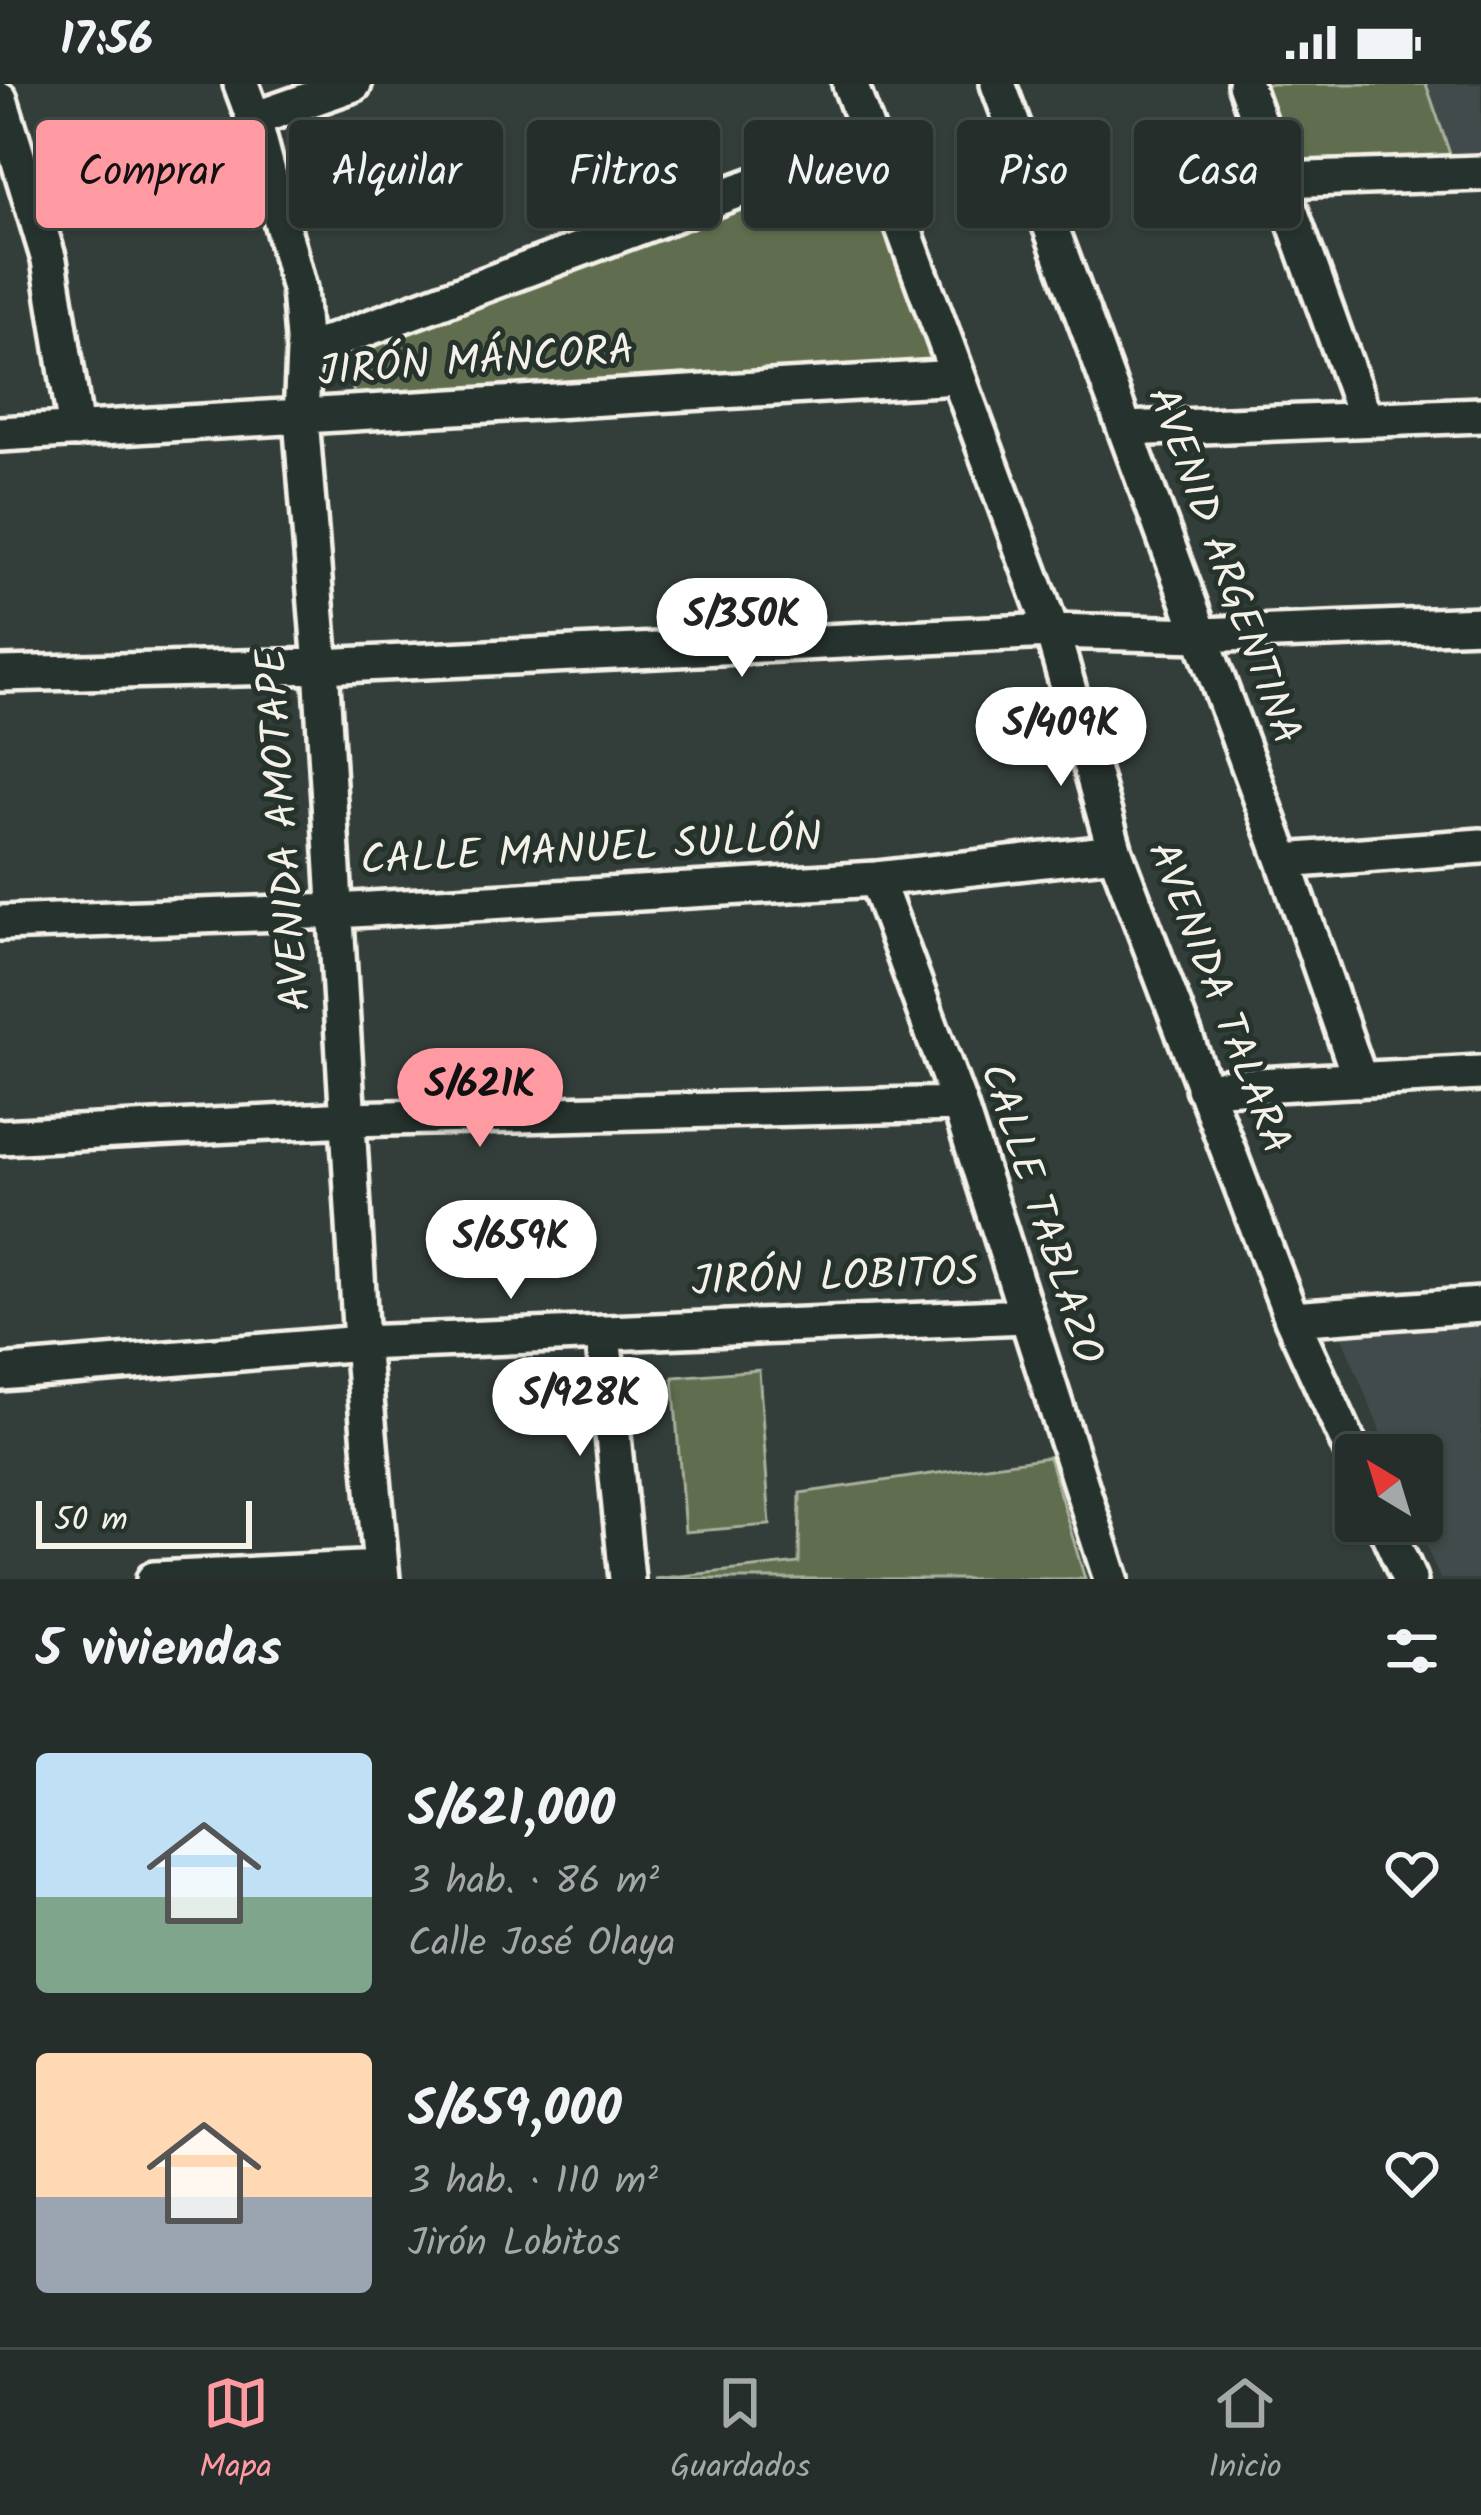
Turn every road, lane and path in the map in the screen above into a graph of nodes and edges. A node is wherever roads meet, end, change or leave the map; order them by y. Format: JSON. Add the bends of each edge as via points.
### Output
{"nodes":[{"id":1,"x":241,"y":84,"type":"edge"},
{"id":2,"x":354,"y":84,"type":"edge"},
{"id":3,"x":850,"y":84,"type":"edge"},
{"id":4,"x":998,"y":84,"type":"edge"},
{"id":5,"x":1245,"y":84,"type":"edge"},
{"id":6,"x":0,"y":99,"type":"edge"},
{"id":7,"x":254,"y":119,"type":"junction"},
{"id":8,"x":862,"y":120,"type":"edge"},
{"id":9,"x":1258,"y":120,"type":"edge"},
{"id":10,"x":1481,"y":173,"type":"edge"},
{"id":11,"x":1301,"y":179,"type":"edge"},
{"id":12,"x":12,"y":181,"type":"edge"},
{"id":13,"x":744,"y":188,"type":"edge"},
{"id":14,"x":901,"y":228,"type":"edge"},
{"id":15,"x":1298,"y":228,"type":"edge"},
{"id":16,"x":304,"y":352,"type":"junction"},
{"id":17,"x":957,"y":376,"type":"junction"},
{"id":18,"x":1481,"y":415,"type":"edge"},
{"id":19,"x":301,"y":418,"type":"junction"},
{"id":20,"x":1365,"y":419,"type":"junction"},
{"id":21,"x":1125,"y":428,"type":"junction"},
{"id":22,"x":76,"y":430,"type":"junction"},
{"id":23,"x":0,"y":434,"type":"edge"},
{"id":24,"x":1481,"y":623,"type":"edge"},
{"id":25,"x":1052,"y":631,"type":"junction"},
{"id":26,"x":1201,"y":635,"type":"junction"},
{"id":27,"x":321,"y":666,"type":"junction"},
{"id":28,"x":0,"y":674,"type":"edge"},
{"id":29,"x":1481,"y":846,"type":"edge"},
{"id":30,"x":1114,"y":852,"type":"junction"},
{"id":31,"x":1284,"y":861,"type":"junction"},
{"id":32,"x":876,"y":879,"type":"junction"},
{"id":33,"x":335,"y":911,"type":"junction"},
{"id":34,"x":0,"y":923,"type":"edge"},
{"id":35,"x":1481,"y":1072,"type":"edge"},
{"id":36,"x":1360,"y":1080,"type":"junction"},
{"id":37,"x":1203,"y":1088,"type":"junction"},
{"id":38,"x":958,"y":1104,"type":"junction"},
{"id":39,"x":348,"y":1119,"type":"junction"},
{"id":40,"x":0,"y":1137,"type":"edge"},
{"id":41,"x":1481,"y":1305,"type":"edge"},
{"id":42,"x":1026,"y":1316,"type":"junction"},
{"id":43,"x":1292,"y":1319,"type":"junction"},
{"id":44,"x":603,"y":1333,"type":"junction"},
{"id":45,"x":361,"y":1343,"type":"junction"},
{"id":46,"x":0,"y":1373,"type":"edge"},
{"id":47,"x":1344,"y":1434,"type":"edge"},
{"id":48,"x":1392,"y":1542,"type":"edge"},
{"id":49,"x":382,"y":1574,"type":"edge"},
{"id":50,"x":154,"y":1579,"type":"edge"},
{"id":51,"x":627,"y":1579,"type":"edge"},
{"id":52,"x":1111,"y":1579,"type":"edge"},
{"id":53,"x":1409,"y":1579,"type":"edge"}],
"edges":[{"from":1,"to":7,"type":"street","name":"AVENIDA AMOTAPE"},
{"from":2,"to":7,"type":"street"},
{"from":3,"to":8,"type":"street","name":"AVENIDA TALARA"},
{"from":4,"to":21,"type":"street","name":"AVENID ARGENTINA"},
{"from":5,"to":9,"type":"street"},
{"from":6,"to":12,"type":"street"},
{"from":7,"to":16,"type":"street","name":"AVENIDA AMOTAPE","via":[[299,289]]},
{"from":10,"to":11,"type":"street"},
{"from":12,"to":22,"type":"street","via":[[49,260]]},
{"from":13,"to":16,"type":"street"},
{"from":14,"to":17,"type":"street","name":"AVENIDA TALARA"},
{"from":15,"to":20,"type":"street"},
{"from":16,"to":19,"type":"street","name":"AVENIDA AMOTAPE"},
{"from":17,"to":19,"type":"street","name":"JIRÓN MÁNCORA"},
{"from":17,"to":25,"type":"street","name":"AVENIDA TALARA"},
{"from":18,"to":20,"type":"street"},
{"from":19,"to":22,"type":"street","name":"JIRÓN MÁNCORA"},
{"from":19,"to":27,"type":"street","name":"AVENIDA AMOTAPE"},
{"from":20,"to":21,"type":"street"},
{"from":21,"to":26,"type":"street","name":"AVENID ARGENTINA"},
{"from":22,"to":23,"type":"street","name":"JIRÓN MÁNCORA"},
{"from":24,"to":26,"type":"street"},
{"from":25,"to":26,"type":"street"},
{"from":25,"to":27,"type":"street"},
{"from":25,"to":30,"type":"street","name":"AVENIDA TALARA"},
{"from":26,"to":31,"type":"street","name":"AVENID ARGENTINA"},
{"from":27,"to":28,"type":"street"},
{"from":27,"to":33,"type":"street","name":"AVENIDA AMOTAPE"},
{"from":29,"to":31,"type":"street"},
{"from":30,"to":32,"type":"street","name":"CALLE MANUEL SULLÓN"},
{"from":30,"to":37,"type":"street","name":"AVENIDA TALARA"},
{"from":31,"to":36,"type":"street","name":"AVENID ARGENTINA"},
{"from":32,"to":33,"type":"street","name":"CALLE MANUEL SULLÓN"},
{"from":32,"to":38,"type":"street","name":"CALLE TABLAZO"},
{"from":33,"to":34,"type":"street","name":"CALLE MANUEL SULLÓN"},
{"from":33,"to":39,"type":"street","name":"AVENIDA AMOTAPE"},
{"from":35,"to":36,"type":"street"},
{"from":36,"to":37,"type":"street"},
{"from":37,"to":43,"type":"street","name":"AVENIDA TALARA"},
{"from":38,"to":39,"type":"street"},
{"from":38,"to":42,"type":"street","name":"CALLE TABLAZO"},
{"from":39,"to":40,"type":"street"},
{"from":39,"to":45,"type":"street","name":"AVENIDA AMOTAPE"},
{"from":41,"to":43,"type":"street"},
{"from":42,"to":44,"type":"street","name":"JIRÓN LOBITOS"},
{"from":42,"to":52,"type":"street","name":"CALLE TABLAZO"},
{"from":43,"to":47,"type":"street","name":"AVENIDA TALARA"},
{"from":44,"to":45,"type":"street","name":"JIRÓN LOBITOS"},
{"from":44,"to":51,"type":"street"},
{"from":45,"to":46,"type":"street","name":"JIRÓN LOBITOS"},
{"from":45,"to":49,"type":"street","name":"AVENIDA AMOTAPE"},
{"from":48,"to":53,"type":"street"},
{"from":49,"to":50,"type":"street"}]}
